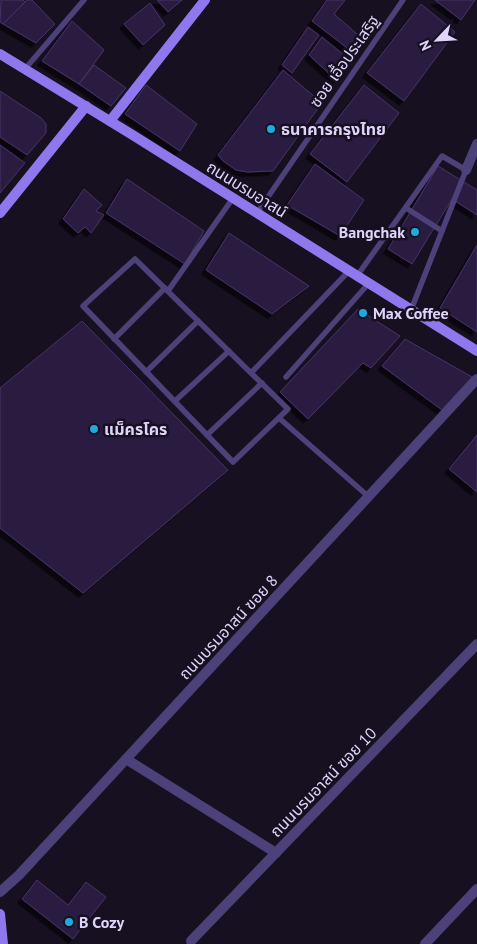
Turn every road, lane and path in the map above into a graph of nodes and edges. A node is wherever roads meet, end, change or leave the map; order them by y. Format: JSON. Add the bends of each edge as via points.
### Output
{"nodes":[{"id":1,"x":84,"y":0,"type":"edge"},
{"id":2,"x":205,"y":0,"type":"edge"},
{"id":3,"x":403,"y":0,"type":"edge"},
{"id":4,"x":0,"y":54,"type":"edge"},
{"id":5,"x":24,"y":69,"type":"junction"},
{"id":6,"x":86,"y":106,"type":"junction"},
{"id":7,"x":110,"y":120,"type":"junction"},
{"id":8,"x":477,"y":144,"type":"edge"},
{"id":9,"x":466,"y":170,"type":"junction"},
{"id":10,"x":233,"y":198,"type":"junction"},
{"id":11,"x":406,"y":208,"type":"junction"},
{"id":12,"x":0,"y":213,"type":"edge"},
{"id":13,"x":257,"y":213,"type":"junction"},
{"id":14,"x":442,"y":231,"type":"junction"},
{"id":15,"x":353,"y":274,"type":"junction"},
{"id":16,"x":369,"y":283,"type":"junction"},
{"id":17,"x":166,"y":289,"type":"junction"},
{"id":18,"x":411,"y":310,"type":"junction"},
{"id":19,"x":198,"y":321,"type":"junction"},
{"id":20,"x":114,"y":338,"type":"junction"},
{"id":21,"x":477,"y":351,"type":"edge"},
{"id":22,"x":229,"y":352,"type":"junction"},
{"id":23,"x":146,"y":372,"type":"junction"},
{"id":24,"x":252,"y":373,"type":"junction"},
{"id":25,"x":286,"y":377,"type":"dead end"},
{"id":26,"x":477,"y":379,"type":"edge"},
{"id":27,"x":262,"y":384,"type":"junction"},
{"id":28,"x":175,"y":401,"type":"junction"},
{"id":29,"x":279,"y":418,"type":"junction"},
{"id":30,"x":207,"y":435,"type":"junction"},
{"id":31,"x":369,"y":497,"type":"junction"},
{"id":32,"x":477,"y":644,"type":"edge"},
{"id":33,"x":126,"y":759,"type":"junction"},
{"id":34,"x":276,"y":852,"type":"junction"},
{"id":35,"x":477,"y":889,"type":"edge"},
{"id":36,"x":0,"y":892,"type":"edge"},
{"id":37,"x":0,"y":914,"type":"edge"},
{"id":38,"x":191,"y":941,"type":"dead end"},
{"id":39,"x":3,"y":944,"type":"edge"},
{"id":40,"x":425,"y":944,"type":"edge"}],
"edges":[{"from":1,"to":5,"type":"lane"},
{"from":2,"to":7,"type":"main road"},
{"from":3,"to":13,"type":"lane","name":"ซอย เอื้อประเสริฐ"},
{"from":4,"to":5,"type":"main road","name":"ถนนบรมอาสน์"},
{"from":5,"to":6,"type":"main road","name":"ถนนบรมอาสน์"},
{"from":6,"to":7,"type":"main road","name":"ถนนบรมอาสน์"},
{"from":6,"to":12,"type":"main road"},
{"from":7,"to":10,"type":"main road","name":"ถนนบรมอาสน์"},
{"from":8,"to":9,"type":"street"},
{"from":9,"to":11,"type":"lane","via":[[442,156]]},
{"from":9,"to":14,"type":"lane"},
{"from":10,"to":13,"type":"main road","name":"ถนนบรมอาสน์"},
{"from":10,"to":17,"type":"lane"},
{"from":11,"to":14,"type":"lane"},
{"from":11,"to":15,"type":"lane"},
{"from":13,"to":15,"type":"main road","name":"ถนนบรมอาสน์"},
{"from":14,"to":18,"type":"lane"},
{"from":15,"to":16,"type":"main road","name":"ถนนบรมอาสน์"},
{"from":15,"to":24,"type":"lane"},
{"from":16,"to":18,"type":"main road","name":"ถนนบรมอาสน์"},
{"from":16,"to":25,"type":"lane"},
{"from":17,"to":19,"type":"lane"},
{"from":17,"to":20,"type":"lane"},
{"from":17,"to":20,"type":"lane","via":[[135,259],[83,306]]},
{"from":18,"to":21,"type":"main road","name":"ถนนบรมอาสน์"},
{"from":19,"to":22,"type":"lane"},
{"from":19,"to":23,"type":"lane"},
{"from":20,"to":23,"type":"lane"},
{"from":22,"to":24,"type":"lane"},
{"from":22,"to":28,"type":"lane"},
{"from":23,"to":28,"type":"lane"},
{"from":24,"to":27,"type":"lane"},
{"from":26,"to":31,"type":"street","name":"ถนนบรมอาสน์ ฃอย 8"},
{"from":27,"to":29,"type":"lane","via":[[288,409]]},
{"from":27,"to":30,"type":"lane"},
{"from":28,"to":30,"type":"lane"},
{"from":29,"to":30,"type":"lane","via":[[233,462]]},
{"from":29,"to":31,"type":"lane"},
{"from":31,"to":33,"type":"street","name":"ถนนบรมอาสน์ ฃอย 8"},
{"from":32,"to":34,"type":"street","name":"ถนนบรมอาสน์ ฃอย 10"},
{"from":33,"to":34,"type":"street"},
{"from":33,"to":36,"type":"street","name":"ถนนบรมอาสน์ ฃอย 8","via":[[19,876]]},
{"from":34,"to":38,"type":"street","name":"ถนนบรมอาสน์ ฃอย 10"},
{"from":35,"to":40,"type":"street"},
{"from":37,"to":39,"type":"main road"}]}
